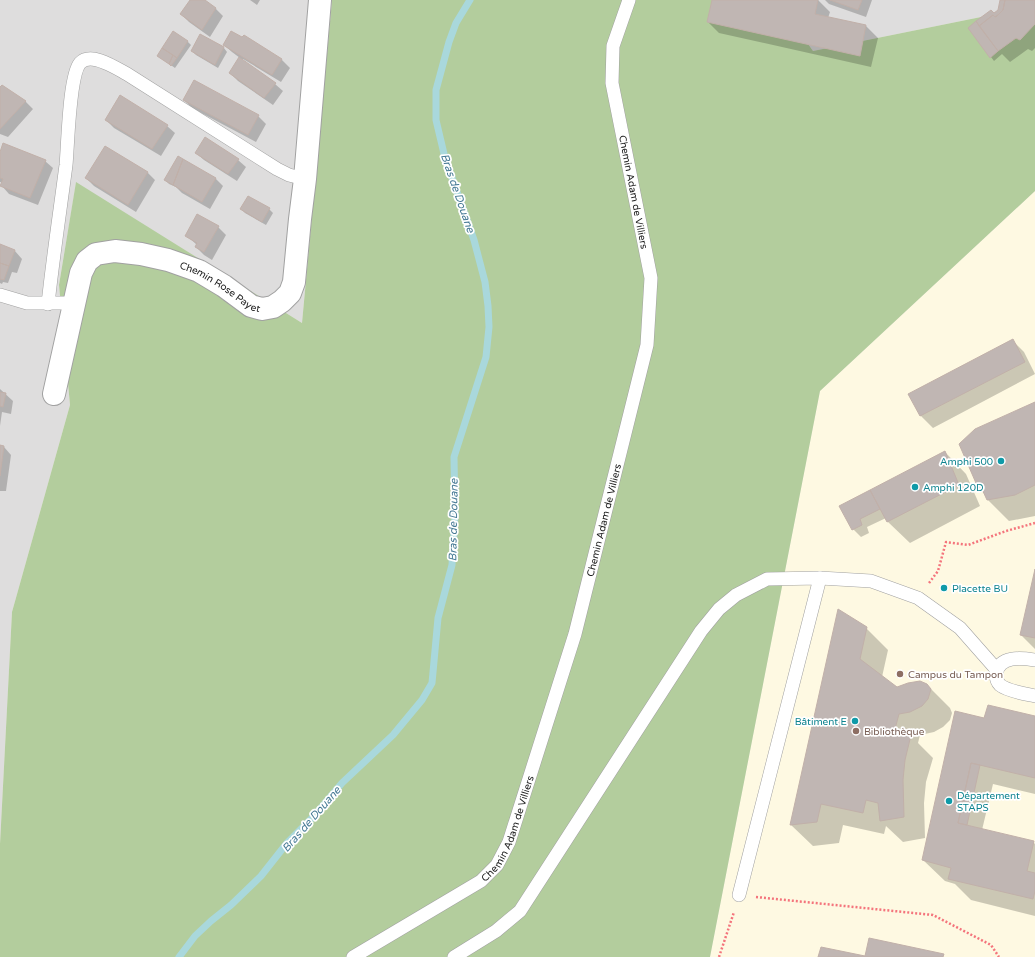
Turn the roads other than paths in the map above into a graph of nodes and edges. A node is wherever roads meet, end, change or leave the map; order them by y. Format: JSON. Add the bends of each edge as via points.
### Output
{"nodes":[{"id":1,"x":320,"y":0,"type":"edge"},
{"id":2,"x":629,"y":0,"type":"edge"},
{"id":3,"x":305,"y":179,"type":"junction"},
{"id":4,"x":0,"y":296,"type":"edge"},
{"id":5,"x":75,"y":303,"type":"junction"},
{"id":6,"x":48,"y":304,"type":"junction"},
{"id":7,"x":54,"y":394,"type":"dead end"},
{"id":8,"x":820,"y":578,"type":"junction"},
{"id":9,"x":1035,"y":660,"type":"edge"},
{"id":10,"x":997,"y":670,"type":"junction"},
{"id":11,"x":1035,"y":696,"type":"edge"},
{"id":12,"x":739,"y":895,"type":"road end"},
{"id":13,"x":353,"y":957,"type":"edge"},
{"id":14,"x":454,"y":957,"type":"edge"}],
"edges":[{"from":1,"to":3,"type":"street","name":"Chemin Rose Payet"},
{"from":2,"to":13,"type":"lane","name":"Chemin Adam de Villiers","via":[[613,46],[612,84],[651,278],[647,345],[576,634],[510,842],[497,865],[481,880]]},
{"from":3,"to":5,"type":"street","name":"Chemin Rose Payet","via":[[294,282],[290,293],[273,307],[262,309],[251,306],[198,271],[168,260],[115,251],[96,254],[88,261],[81,273]]},
{"from":3,"to":6,"type":"lane","via":[[277,170],[127,74],[102,60],[89,58],[80,63],[71,99],[66,165]]},
{"from":4,"to":6,"type":"lane","via":[[27,303]]},
{"from":5,"to":6,"type":"lane"},
{"from":5,"to":7,"type":"street","name":"Chemin Rose Payet"},
{"from":8,"to":10,"type":"lane","via":[[871,581],[918,598],[960,628]]},
{"from":8,"to":12,"type":"lane"},
{"from":8,"to":14,"type":"lane","via":[[767,579],[736,595],[719,609],[701,631],[520,911],[496,931]]},
{"from":9,"to":10,"type":"lane","via":[[1008,660]]},
{"from":10,"to":11,"type":"lane","via":[[996,678],[999,684]]}]}
